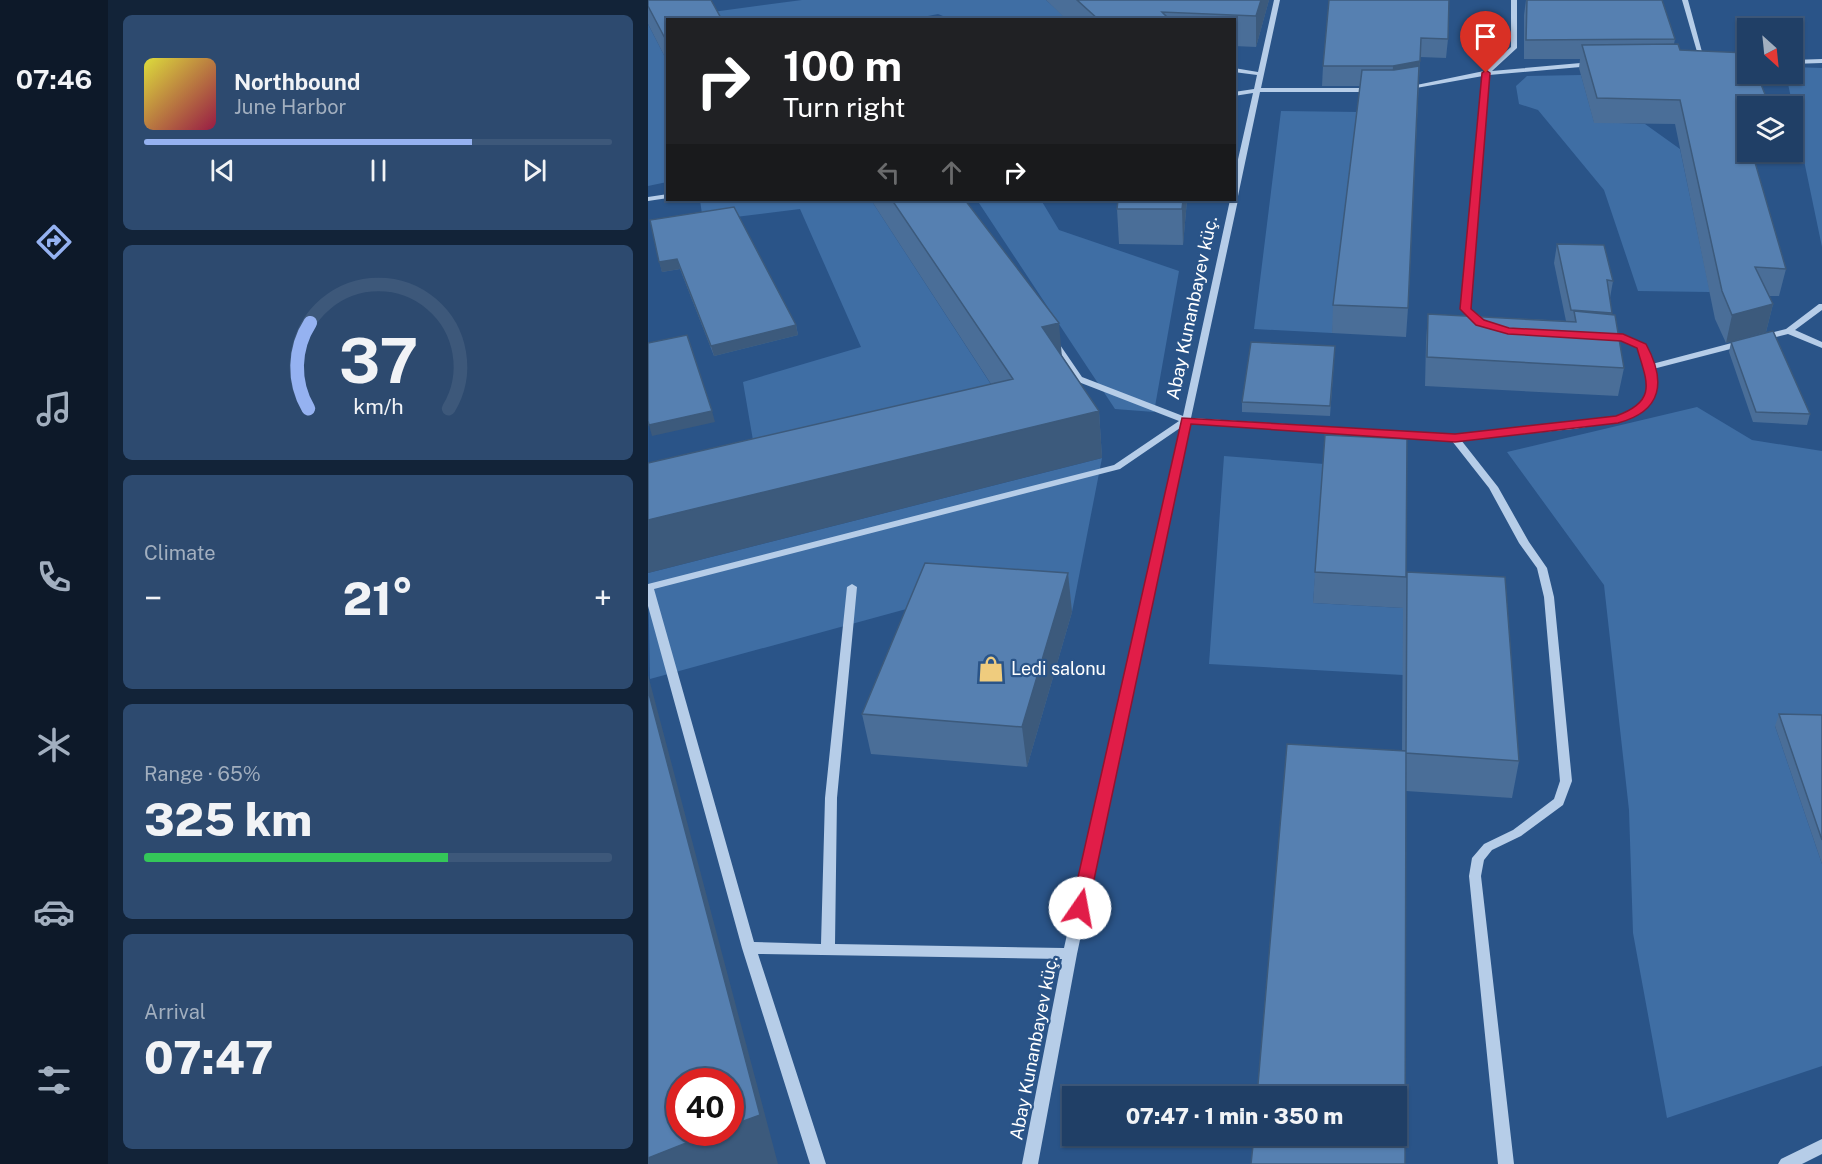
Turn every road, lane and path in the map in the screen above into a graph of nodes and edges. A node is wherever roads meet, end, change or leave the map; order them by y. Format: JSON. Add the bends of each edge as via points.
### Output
{"nodes":[{"id":1,"x":1277,"y":0,"type":"edge"},
{"id":2,"x":1514,"y":0,"type":"edge"},
{"id":3,"x":1685,"y":0,"type":"edge"},
{"id":4,"x":1822,"y":61,"type":"edge"},
{"id":5,"x":1714,"y":62,"type":"edge"},
{"id":6,"x":1803,"y":62,"type":"edge"},
{"id":7,"x":1691,"y":63,"type":"edge"},
{"id":8,"x":1703,"y":63,"type":"junction"},
{"id":9,"x":1599,"y":64,"type":"edge"},
{"id":10,"x":1236,"y":70,"type":"edge"},
{"id":11,"x":1486,"y":73,"type":"junction"},
{"id":12,"x":1261,"y":74,"type":"junction"},
{"id":13,"x":1401,"y":88,"type":"edge"},
{"id":14,"x":1257,"y":90,"type":"junction"},
{"id":15,"x":1381,"y":90,"type":"edge"},
{"id":16,"x":1236,"y":94,"type":"edge"},
{"id":17,"x":1236,"y":189,"type":"edge"},
{"id":18,"x":666,"y":196,"type":"edge"},
{"id":19,"x":648,"y":199,"type":"edge"},
{"id":20,"x":1233,"y":201,"type":"edge"},
{"id":21,"x":1822,"y":306,"type":"edge"},
{"id":22,"x":1499,"y":328,"type":"edge"},
{"id":23,"x":1789,"y":331,"type":"junction"},
{"id":24,"x":1047,"y":332,"type":"edge"},
{"id":25,"x":1600,"y":336,"type":"edge"},
{"id":26,"x":1822,"y":345,"type":"edge"},
{"id":27,"x":1650,"y":367,"type":"junction"},
{"id":28,"x":1186,"y":420,"type":"junction"},
{"id":29,"x":1455,"y":438,"type":"junction"},
{"id":30,"x":649,"y":587,"type":"edge"},
{"id":31,"x":852,"y":587,"type":"dead end"},
{"id":32,"x":749,"y":948,"type":"junction"},
{"id":33,"x":828,"y":949,"type":"junction"},
{"id":34,"x":1070,"y":954,"type":"junction"},
{"id":35,"x":1822,"y":1146,"type":"edge"},
{"id":36,"x":818,"y":1164,"type":"edge"},
{"id":37,"x":1030,"y":1164,"type":"edge"},
{"id":38,"x":1506,"y":1164,"type":"edge"},
{"id":39,"x":1786,"y":1164,"type":"edge"}],
"edges":[{"from":1,"to":12,"type":"street","name":"Abay Kunanbayev küç."},
{"from":2,"to":11,"type":"street","via":[[1514,48]]},
{"from":3,"to":8,"type":"street"},
{"from":4,"to":6,"type":"street"},
{"from":5,"to":8,"type":"street"},
{"from":7,"to":8,"type":"street"},
{"from":9,"to":11,"type":"street"},
{"from":10,"to":12,"type":"street"},
{"from":11,"to":13,"type":"street"},
{"from":11,"to":22,"type":"street","via":[[1466,309],[1480,323]]},
{"from":12,"to":14,"type":"street","name":"Abay Kunanbayev küç."},
{"from":14,"to":15,"type":"street"},
{"from":14,"to":16,"type":"street"},
{"from":14,"to":17,"type":"street","name":"Abay Kunanbayev küç."},
{"from":18,"to":19,"type":"street"},
{"from":20,"to":28,"type":"street","name":"Abay Kunanbayev küç."},
{"from":21,"to":23,"type":"street"},
{"from":23,"to":26,"type":"street"},
{"from":23,"to":27,"type":"street"},
{"from":24,"to":28,"type":"street","via":[[1079,379]]},
{"from":25,"to":27,"type":"street","via":[[1623,338],[1642,346]]},
{"from":27,"to":29,"type":"street","via":[[1654,387],[1649,400],[1637,412],[1618,419]]},
{"from":28,"to":29,"type":"street"},
{"from":28,"to":30,"type":"street","via":[[1117,467]]},
{"from":28,"to":34,"type":"street","name":"Abay Kunanbayev küç."},
{"from":29,"to":38,"type":"street","via":[[1493,487],[1542,568],[1549,597],[1566,781],[1559,802],[1517,833],[1488,847],[1478,858],[1475,876]]},
{"from":30,"to":32,"type":"street"},
{"from":31,"to":33,"type":"street","via":[[831,798]]},
{"from":32,"to":33,"type":"street"},
{"from":32,"to":36,"type":"street"},
{"from":33,"to":34,"type":"street"},
{"from":34,"to":37,"type":"street","name":"Abay Kunanbayev küç."},
{"from":35,"to":39,"type":"street"}]}
